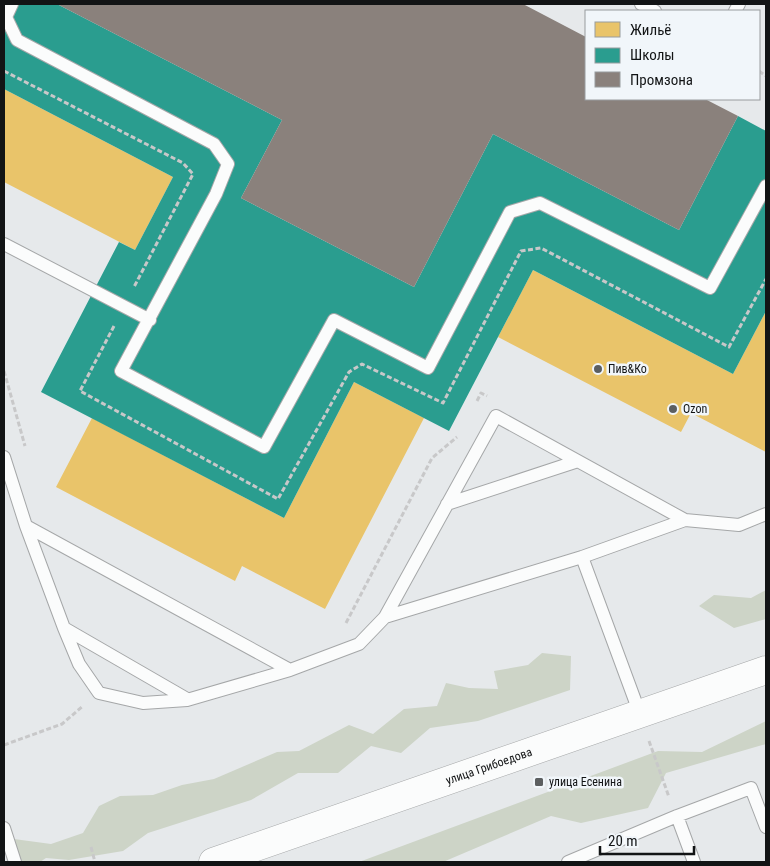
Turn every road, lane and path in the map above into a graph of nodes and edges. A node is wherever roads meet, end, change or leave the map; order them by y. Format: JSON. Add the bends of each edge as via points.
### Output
{"nodes":[{"id":1,"x":12,"y":4,"type":"edge"},
{"id":2,"x":641,"y":4,"type":"edge"},
{"id":3,"x":653,"y":10,"type":"edge"},
{"id":4,"x":766,"y":186,"type":"edge"},
{"id":5,"x":4,"y":244,"type":"edge"},
{"id":6,"x":150,"y":320,"type":"junction"},
{"id":7,"x":4,"y":371,"type":"edge"},
{"id":8,"x":490,"y":397,"type":"dead end"},
{"id":9,"x":473,"y":409,"type":"dead end"},
{"id":10,"x":460,"y":434,"type":"dead end"},
{"id":11,"x":25,"y":447,"type":"dead end"},
{"id":12,"x":4,"y":457,"type":"edge"},
{"id":13,"x":578,"y":461,"type":"junction"},
{"id":14,"x":447,"y":504,"type":"junction"},
{"id":15,"x":766,"y":514,"type":"edge"},
{"id":16,"x":685,"y":520,"type":"junction"},
{"id":17,"x":26,"y":526,"type":"junction"},
{"id":18,"x":582,"y":557,"type":"junction"},
{"id":19,"x":385,"y":617,"type":"junction"},
{"id":20,"x":64,"y":628,"type":"junction"},
{"id":21,"x":344,"y":628,"type":"dead end"},
{"id":22,"x":290,"y":670,"type":"junction"},
{"id":23,"x":766,"y":670,"type":"edge"},
{"id":24,"x":99,"y":693,"type":"junction"},
{"id":25,"x":188,"y":700,"type":"junction"},
{"id":26,"x":640,"y":714,"type":"junction"},
{"id":27,"x":4,"y":746,"type":"edge"},
{"id":28,"x":670,"y":799,"type":"dead end"},
{"id":29,"x":677,"y":816,"type":"junction"},
{"id":30,"x":766,"y":827,"type":"edge"},
{"id":31,"x":4,"y":828,"type":"edge"},
{"id":32,"x":91,"y":847,"type":"dead end"},
{"id":33,"x":15,"y":862,"type":"edge"},
{"id":34,"x":95,"y":862,"type":"edge"},
{"id":35,"x":213,"y":862,"type":"edge"},
{"id":36,"x":568,"y":862,"type":"edge"},
{"id":37,"x":694,"y":862,"type":"edge"}],
"edges":[{"from":1,"to":6,"type":"lane","via":[[6,17],[17,40],[214,144],[228,164],[216,194]]},
{"from":2,"to":3,"type":"lane"},
{"from":4,"to":6,"type":"lane","via":[[710,288],[540,202],[510,212],[428,368],[334,320],[264,447],[121,371]]},
{"from":5,"to":6,"type":"lane"},
{"from":7,"to":11,"type":"path"},
{"from":8,"to":9,"type":"path","via":[[481,393]]},
{"from":10,"to":21,"type":"path","via":[[432,458]]},
{"from":12,"to":17,"type":"lane"},
{"from":13,"to":14,"type":"lane"},
{"from":13,"to":14,"type":"lane","via":[[496,416]]},
{"from":13,"to":16,"type":"lane"},
{"from":14,"to":19,"type":"lane"},
{"from":15,"to":16,"type":"lane","via":[[740,525]]},
{"from":16,"to":18,"type":"lane"},
{"from":17,"to":20,"type":"lane"},
{"from":17,"to":22,"type":"lane"},
{"from":18,"to":19,"type":"lane"},
{"from":18,"to":26,"type":"lane"},
{"from":19,"to":22,"type":"lane","via":[[359,644]]},
{"from":20,"to":24,"type":"lane","via":[[79,664]]},
{"from":20,"to":25,"type":"lane"},
{"from":22,"to":25,"type":"lane"},
{"from":23,"to":26,"type":"main road","name":"улица Грибоедова"},
{"from":24,"to":25,"type":"lane","via":[[143,702]]},
{"from":24,"to":27,"type":"path","via":[[62,724]]},
{"from":26,"to":28,"type":"path"},
{"from":26,"to":35,"type":"main road","name":"улица Грибоедова"},
{"from":29,"to":30,"type":"lane","via":[[751,788]]},
{"from":29,"to":36,"type":"lane"},
{"from":29,"to":37,"type":"lane"},
{"from":31,"to":33,"type":"lane"},
{"from":32,"to":34,"type":"path"}]}
